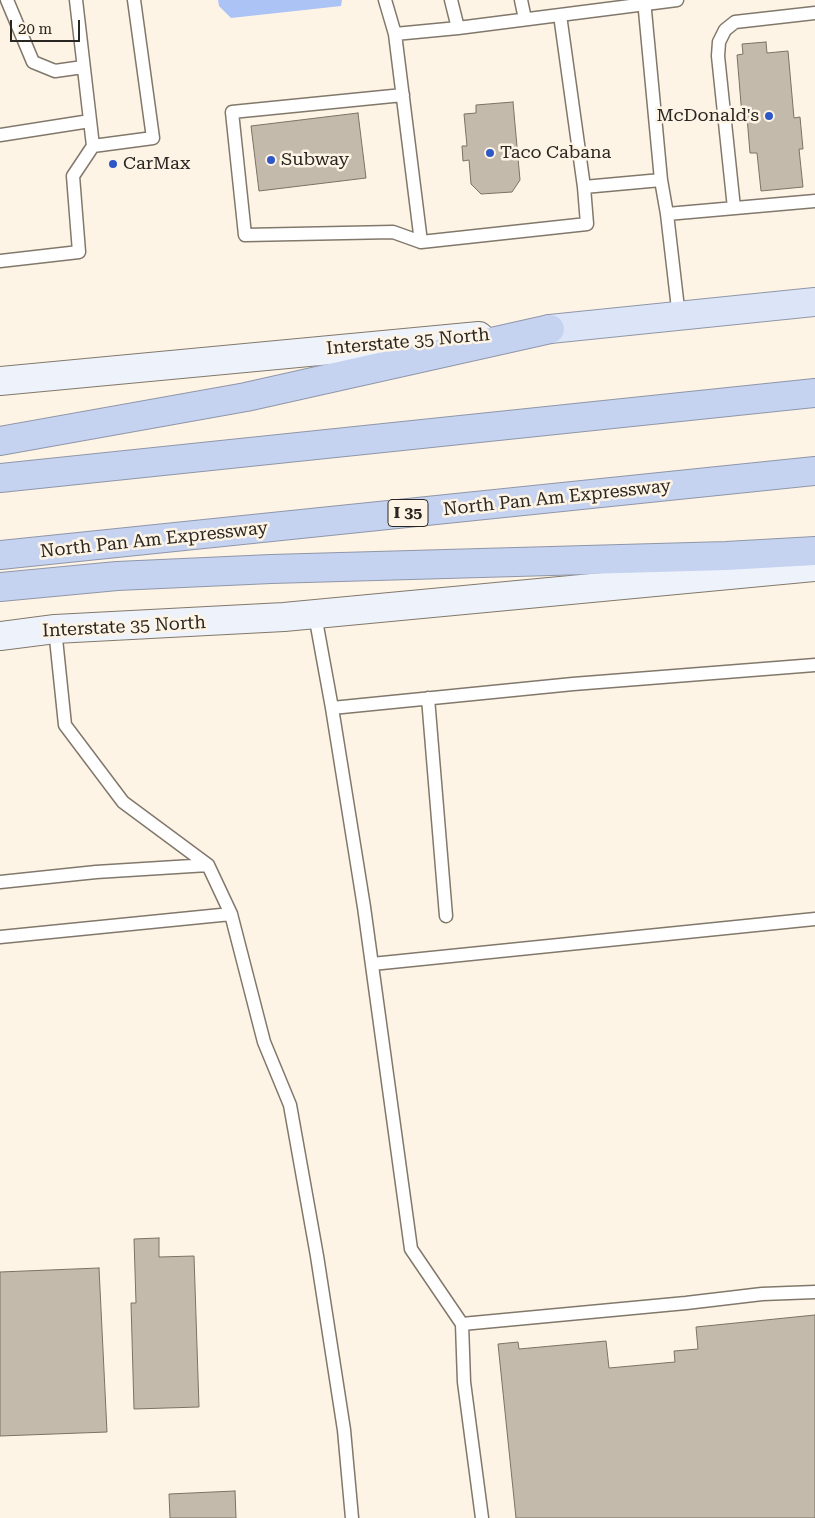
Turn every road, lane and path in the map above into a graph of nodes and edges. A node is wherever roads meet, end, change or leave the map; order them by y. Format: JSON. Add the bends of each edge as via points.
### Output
{"nodes":[{"id":1,"x":6,"y":0,"type":"edge"},
{"id":2,"x":76,"y":0,"type":"edge"},
{"id":3,"x":134,"y":0,"type":"edge"},
{"id":4,"x":385,"y":0,"type":"edge"},
{"id":5,"x":451,"y":0,"type":"edge"},
{"id":6,"x":521,"y":0,"type":"edge"},
{"id":7,"x":677,"y":0,"type":"edge"},
{"id":8,"x":644,"y":2,"type":"edge"},
{"id":9,"x":590,"y":6,"type":"edge"},
{"id":10,"x":815,"y":13,"type":"edge"},
{"id":11,"x":560,"y":15,"type":"junction"},
{"id":12,"x":525,"y":19,"type":"junction"},
{"id":13,"x":458,"y":28,"type":"junction"},
{"id":14,"x":395,"y":34,"type":"junction"},
{"id":15,"x":83,"y":67,"type":"junction"},
{"id":16,"x":403,"y":95,"type":"junction"},
{"id":17,"x":90,"y":121,"type":"junction"},
{"id":18,"x":0,"y":135,"type":"edge"},
{"id":19,"x":93,"y":146,"type":"junction"},
{"id":20,"x":661,"y":180,"type":"junction"},
{"id":21,"x":584,"y":187,"type":"junction"},
{"id":22,"x":815,"y":201,"type":"edge"},
{"id":23,"x":734,"y":208,"type":"junction"},
{"id":24,"x":667,"y":214,"type":"junction"},
{"id":25,"x":421,"y":242,"type":"junction"},
{"id":26,"x":0,"y":261,"type":"edge"},
{"id":27,"x":815,"y":302,"type":"edge"},
{"id":28,"x":679,"y":317,"type":"junction"},
{"id":29,"x":550,"y":329,"type":"junction"},
{"id":30,"x":0,"y":381,"type":"edge"},
{"id":31,"x":815,"y":394,"type":"edge"},
{"id":32,"x":0,"y":441,"type":"edge"},
{"id":33,"x":815,"y":471,"type":"edge"},
{"id":34,"x":0,"y":478,"type":"edge"},
{"id":35,"x":815,"y":551,"type":"edge"},
{"id":36,"x":0,"y":555,"type":"edge"},
{"id":37,"x":815,"y":566,"type":"edge"},
{"id":38,"x":0,"y":587,"type":"edge"},
{"id":39,"x":315,"y":615,"type":"junction"},
{"id":40,"x":55,"y":630,"type":"junction"},
{"id":41,"x":0,"y":636,"type":"edge"},
{"id":42,"x":815,"y":665,"type":"edge"},
{"id":43,"x":428,"y":698,"type":"junction"},
{"id":44,"x":332,"y":708,"type":"junction"},
{"id":45,"x":208,"y":865,"type":"junction"},
{"id":46,"x":0,"y":882,"type":"edge"},
{"id":47,"x":231,"y":914,"type":"junction"},
{"id":48,"x":446,"y":916,"type":"dead end"},
{"id":49,"x":815,"y":919,"type":"edge"},
{"id":50,"x":0,"y":937,"type":"edge"},
{"id":51,"x":372,"y":964,"type":"junction"},
{"id":52,"x":815,"y":1292,"type":"edge"},
{"id":53,"x":462,"y":1324,"type":"junction"},
{"id":54,"x":352,"y":1518,"type":"edge"},
{"id":55,"x":482,"y":1518,"type":"edge"}],
"edges":[{"from":1,"to":15,"type":"lane","via":[[33,62],[55,71]]},
{"from":2,"to":15,"type":"lane"},
{"from":3,"to":19,"type":"lane","via":[[153,138]]},
{"from":4,"to":14,"type":"lane"},
{"from":5,"to":13,"type":"lane"},
{"from":6,"to":12,"type":"lane"},
{"from":7,"to":8,"type":"lane"},
{"from":8,"to":9,"type":"lane"},
{"from":8,"to":20,"type":"lane"},
{"from":9,"to":11,"type":"lane"},
{"from":10,"to":23,"type":"lane","via":[[735,22],[725,30],[719,42]]},
{"from":11,"to":12,"type":"lane"},
{"from":11,"to":21,"type":"lane"},
{"from":12,"to":13,"type":"lane"},
{"from":13,"to":14,"type":"lane"},
{"from":14,"to":16,"type":"lane"},
{"from":15,"to":17,"type":"lane"},
{"from":16,"to":25,"type":"lane"},
{"from":16,"to":25,"type":"lane","via":[[232,112],[245,234],[393,232]]},
{"from":17,"to":18,"type":"lane"},
{"from":17,"to":19,"type":"lane"},
{"from":19,"to":26,"type":"lane","via":[[73,176],[79,252]]},
{"from":20,"to":21,"type":"lane"},
{"from":20,"to":24,"type":"lane"},
{"from":21,"to":25,"type":"lane","via":[[587,224]]},
{"from":22,"to":23,"type":"lane"},
{"from":23,"to":24,"type":"lane"},
{"from":24,"to":28,"type":"lane"},
{"from":27,"to":28,"type":"main road","name":"Interstate 35 North"},
{"from":28,"to":29,"type":"main road","name":"Interstate 35 North"},
{"from":29,"to":30,"type":"main road","name":"Interstate 35 North"},
{"from":29,"to":32,"type":"highway","via":[[246,397]]},
{"from":31,"to":34,"type":"highway"},
{"from":33,"to":36,"type":"highway","name":"North Pan Am Expressway","number":"I 35"},
{"from":35,"to":38,"type":"highway","via":[[272,569],[118,576]]},
{"from":37,"to":39,"type":"main road","name":"Interstate 35 North"},
{"from":39,"to":40,"type":"main road","name":"Interstate 35 North"},
{"from":39,"to":44,"type":"lane"},
{"from":40,"to":41,"type":"main road","name":"Interstate 35 North"},
{"from":40,"to":45,"type":"lane","via":[[66,725],[123,802]]},
{"from":42,"to":43,"type":"lane"},
{"from":43,"to":44,"type":"lane"},
{"from":43,"to":48,"type":"lane"},
{"from":44,"to":51,"type":"lane"},
{"from":45,"to":46,"type":"lane"},
{"from":45,"to":47,"type":"lane"},
{"from":47,"to":50,"type":"lane"},
{"from":47,"to":54,"type":"lane","via":[[264,1042],[290,1105],[344,1430]]},
{"from":49,"to":51,"type":"lane"},
{"from":51,"to":53,"type":"lane","via":[[411,1250]]},
{"from":52,"to":53,"type":"lane","via":[[762,1294]]},
{"from":53,"to":55,"type":"lane","via":[[464,1382]]}]}
